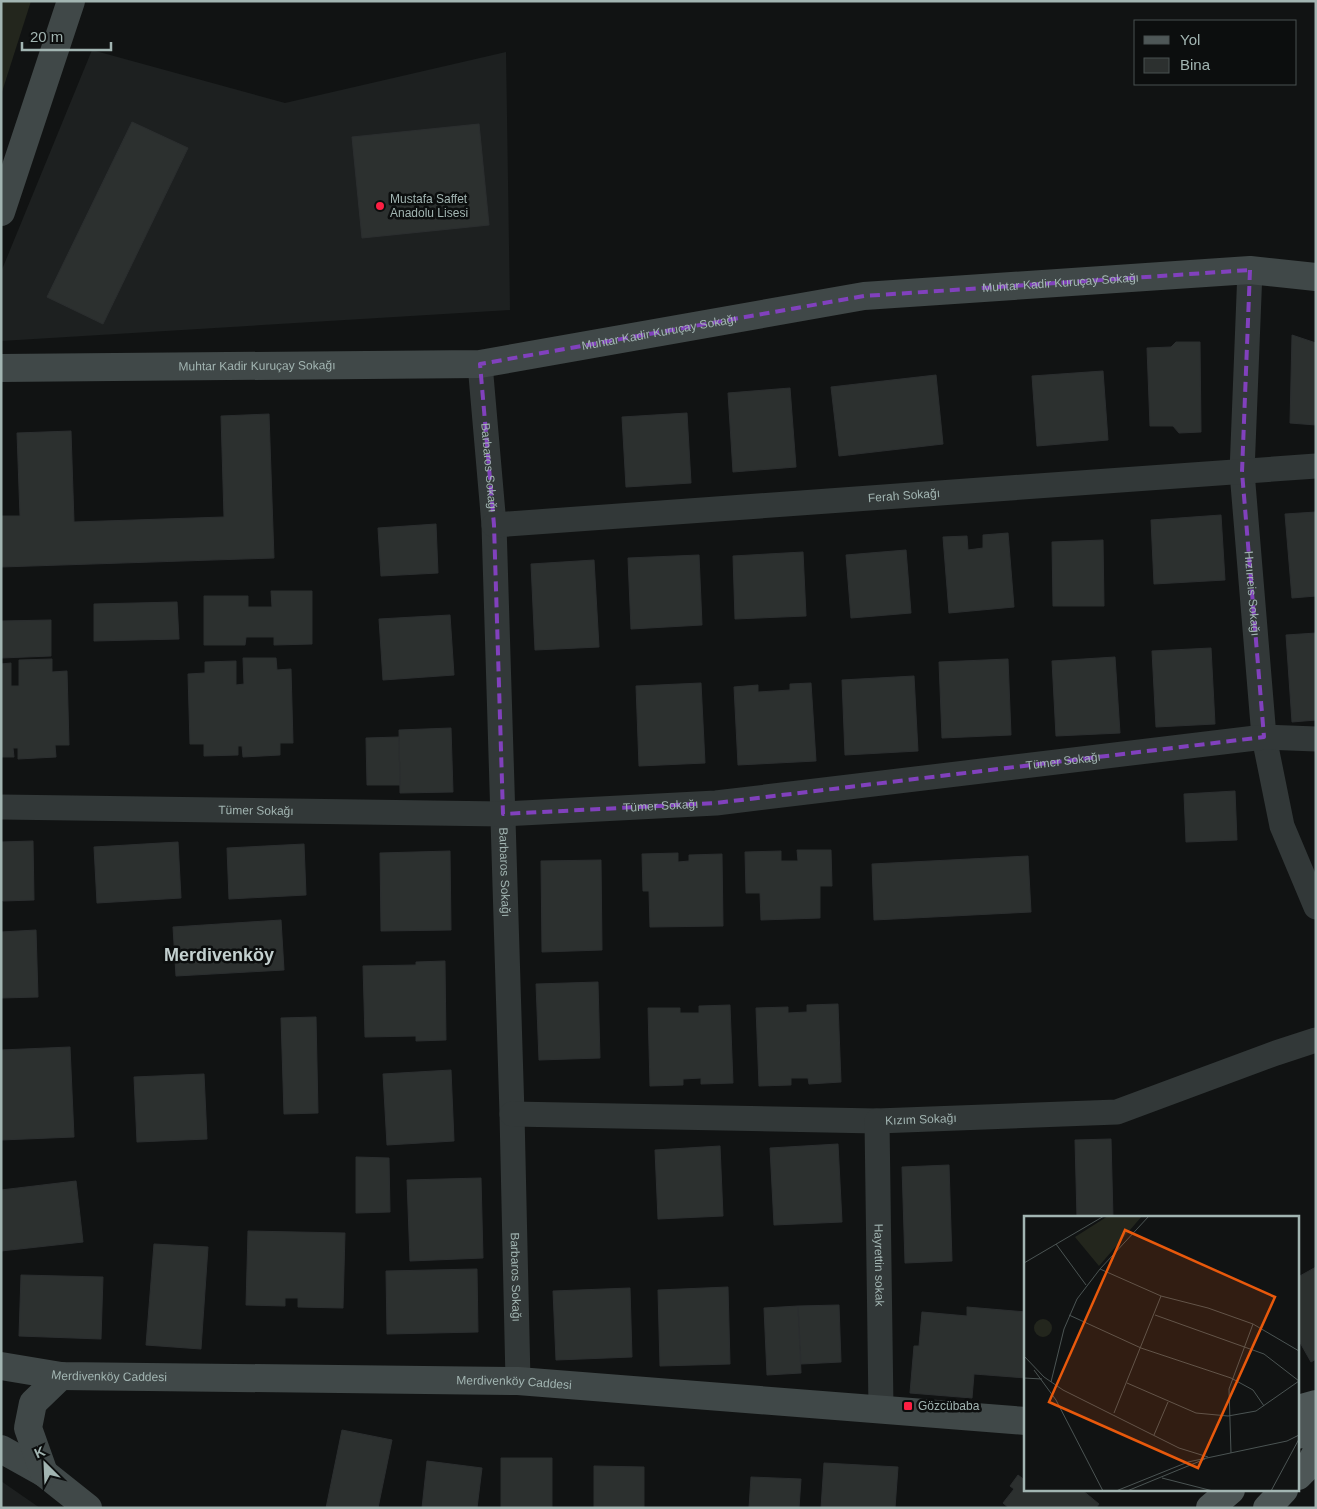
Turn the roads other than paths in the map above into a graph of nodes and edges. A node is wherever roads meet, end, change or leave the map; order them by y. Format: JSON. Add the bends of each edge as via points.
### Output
{"nodes":[{"id":1,"x":71,"y":1,"type":"edge"},
{"id":2,"x":1,"y":212,"type":"edge"},
{"id":3,"x":1250,"y":270,"type":"junction"},
{"id":4,"x":1316,"y":277,"type":"edge"},
{"id":5,"x":480,"y":364,"type":"junction"},
{"id":6,"x":1,"y":368,"type":"edge"},
{"id":7,"x":1316,"y":466,"type":"edge"},
{"id":8,"x":1242,"y":472,"type":"junction"},
{"id":9,"x":494,"y":525,"type":"junction"},
{"id":10,"x":1264,"y":737,"type":"junction"},
{"id":11,"x":1316,"y":739,"type":"edge"},
{"id":12,"x":1,"y":807,"type":"edge"},
{"id":13,"x":503,"y":814,"type":"junction"},
{"id":14,"x":1316,"y":907,"type":"edge"},
{"id":15,"x":1316,"y":1040,"type":"edge"},
{"id":16,"x":512,"y":1114,"type":"junction"},
{"id":17,"x":877,"y":1121,"type":"junction"},
{"id":18,"x":1,"y":1366,"type":"edge"},
{"id":19,"x":61,"y":1376,"type":"junction"},
{"id":20,"x":518,"y":1381,"type":"junction"},
{"id":21,"x":1316,"y":1404,"type":"edge"},
{"id":22,"x":1300,"y":1408,"type":"edge"},
{"id":23,"x":881,"y":1409,"type":"junction"},
{"id":24,"x":1024,"y":1421,"type":"edge"},
{"id":25,"x":1316,"y":1421,"type":"edge"},
{"id":26,"x":1300,"y":1434,"type":"edge"},
{"id":27,"x":1,"y":1449,"type":"edge"},
{"id":28,"x":1316,"y":1453,"type":"edge"},
{"id":29,"x":44,"y":1473,"type":"junction"},
{"id":30,"x":1300,"y":1474,"type":"edge"},
{"id":31,"x":1282,"y":1492,"type":"edge"},
{"id":32,"x":88,"y":1508,"type":"edge"},
{"id":33,"x":1267,"y":1508,"type":"edge"}],
"edges":[{"from":1,"to":2,"type":"street"},
{"from":3,"to":4,"type":"street","name":"Muhtar Kadir Kuruçay Sokağı"},
{"from":3,"to":5,"type":"street","name":"Muhtar Kadir Kuruçay Sokağı","via":[[864,296]]},
{"from":3,"to":8,"type":"street","name":"Hızırreis Sokağı"},
{"from":5,"to":6,"type":"street","name":"Muhtar Kadir Kuruçay Sokağı"},
{"from":5,"to":9,"type":"street","name":"Barbaros Sokağı"},
{"from":7,"to":8,"type":"street","name":"Ferah Sokağı"},
{"from":8,"to":9,"type":"street","name":"Ferah Sokağı"},
{"from":8,"to":10,"type":"street","name":"Hızırreis Sokağı"},
{"from":9,"to":13,"type":"street","name":"Barbaros Sokağı"},
{"from":10,"to":11,"type":"street","name":"Tümer Sokağı"},
{"from":10,"to":13,"type":"street","name":"Tümer Sokağı","via":[[716,803]]},
{"from":10,"to":14,"type":"street","name":"Hızırreis Sokağı","via":[[1282,826]]},
{"from":12,"to":13,"type":"street","name":"Tümer Sokağı"},
{"from":13,"to":16,"type":"street","name":"Barbaros Sokağı"},
{"from":15,"to":17,"type":"street","name":"Kızım Sokağı","via":[[1117,1112]]},
{"from":16,"to":17,"type":"street","name":"Kızım Sokağı"},
{"from":16,"to":20,"type":"street","name":"Barbaros Sokağı"},
{"from":17,"to":23,"type":"street","name":"Hayrettin sokak"},
{"from":18,"to":19,"type":"street","name":"Merdivenköy Caddesi"},
{"from":19,"to":20,"type":"street","name":"Merdivenköy Caddesi"},
{"from":19,"to":29,"type":"street","via":[[34,1403],[28,1428]]},
{"from":20,"to":23,"type":"street","name":"Merdivenköy Caddesi"},
{"from":21,"to":22,"type":"main road"},
{"from":23,"to":24,"type":"street","name":"Merdivenköy Caddesi"},
{"from":25,"to":26,"type":"main road"},
{"from":27,"to":29,"type":"street"},
{"from":28,"to":30,"type":"main road"},
{"from":29,"to":32,"type":"street"},
{"from":31,"to":33,"type":"main road"}]}
